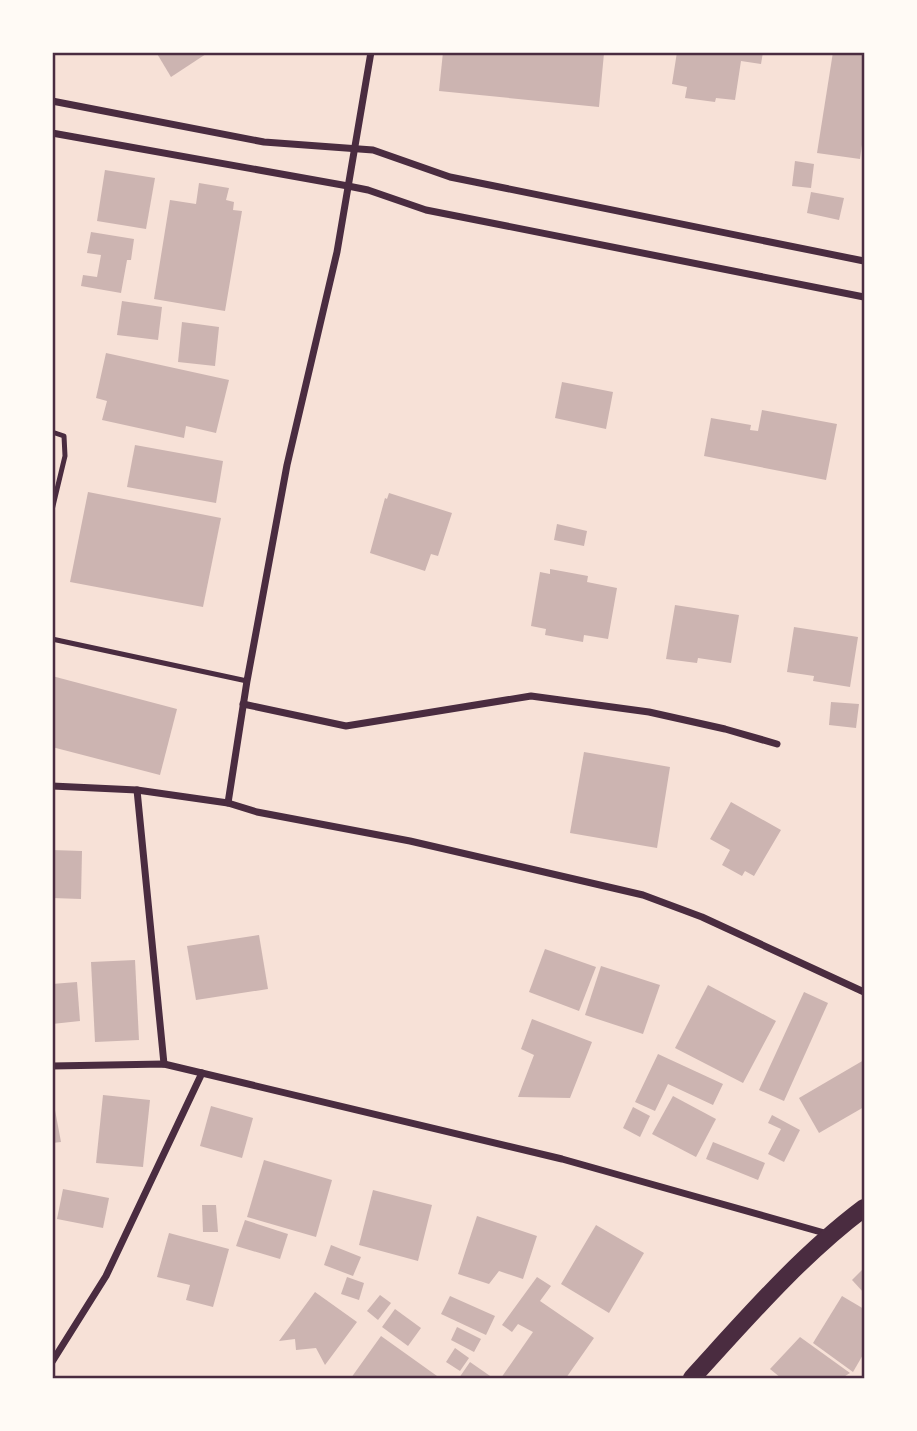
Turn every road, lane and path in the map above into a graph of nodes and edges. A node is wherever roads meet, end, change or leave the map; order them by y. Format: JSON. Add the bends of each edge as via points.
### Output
{"nodes":[{"id":1,"x":371,"y":52,"type":"edge"},
{"id":2,"x":52,"y":101,"type":"edge"},
{"id":3,"x":52,"y":133,"type":"edge"},
{"id":4,"x":353,"y":149,"type":"junction"},
{"id":5,"x":348,"y":186,"type":"junction"},
{"id":6,"x":864,"y":261,"type":"edge"},
{"id":7,"x":864,"y":297,"type":"edge"},
{"id":8,"x":52,"y":432,"type":"edge"},
{"id":9,"x":52,"y":510,"type":"edge"},
{"id":10,"x":52,"y":639,"type":"edge"},
{"id":11,"x":247,"y":681,"type":"junction"},
{"id":12,"x":243,"y":704,"type":"junction"},
{"id":13,"x":777,"y":744,"type":"dead end"},
{"id":14,"x":52,"y":786,"type":"edge"},
{"id":15,"x":137,"y":790,"type":"junction"},
{"id":16,"x":228,"y":803,"type":"junction"},
{"id":17,"x":864,"y":992,"type":"edge"},
{"id":18,"x":164,"y":1064,"type":"junction"},
{"id":19,"x":52,"y":1066,"type":"edge"},
{"id":20,"x":202,"y":1073,"type":"junction"},
{"id":21,"x":864,"y":1208,"type":"edge"},
{"id":22,"x":829,"y":1234,"type":"junction"},
{"id":23,"x":52,"y":1362,"type":"edge"},
{"id":24,"x":692,"y":1378,"type":"edge"}],
"edges":[{"from":1,"to":4,"type":"street"},
{"from":2,"to":4,"type":"street","via":[[264,142]]},
{"from":3,"to":5,"type":"street"},
{"from":4,"to":5,"type":"street"},
{"from":4,"to":6,"type":"street","via":[[373,150],[450,177]]},
{"from":5,"to":7,"type":"street","via":[[426,210]]},
{"from":5,"to":11,"type":"street","via":[[287,465]]},
{"from":8,"to":9,"type":"lane","via":[[64,436],[65,456]]},
{"from":10,"to":11,"type":"lane"},
{"from":11,"to":12,"type":"street"},
{"from":12,"to":13,"type":"street","via":[[346,726],[531,696],[649,712]]},
{"from":12,"to":16,"type":"street"},
{"from":14,"to":15,"type":"street"},
{"from":15,"to":16,"type":"street"},
{"from":15,"to":18,"type":"street"},
{"from":16,"to":17,"type":"street","via":[[643,895]]},
{"from":18,"to":19,"type":"street"},
{"from":18,"to":20,"type":"street"},
{"from":20,"to":22,"type":"street","via":[[562,1159]]},
{"from":20,"to":23,"type":"street","via":[[106,1276]]},
{"from":21,"to":22,"type":"main road"},
{"from":22,"to":24,"type":"main road"}]}
